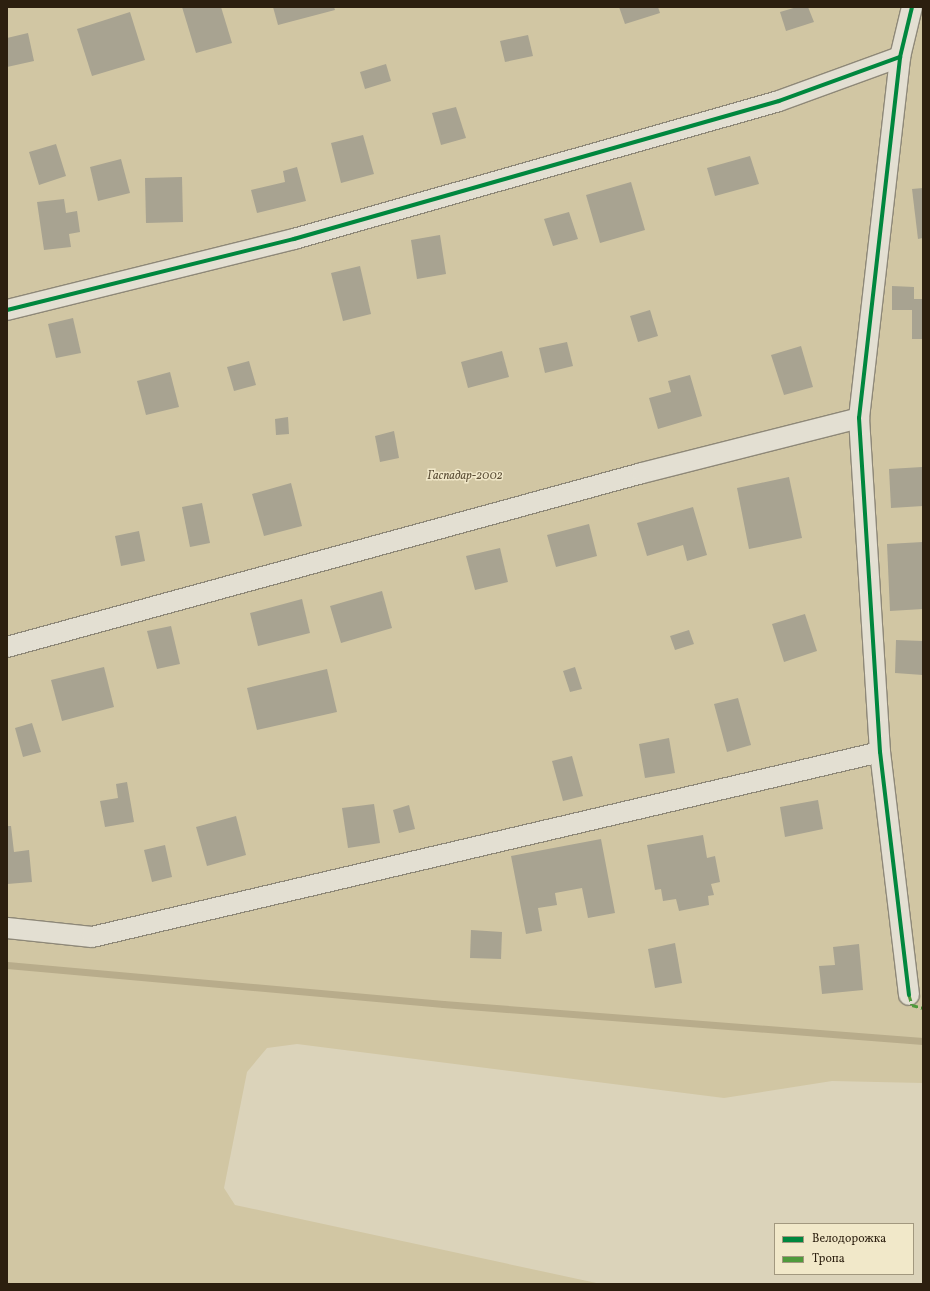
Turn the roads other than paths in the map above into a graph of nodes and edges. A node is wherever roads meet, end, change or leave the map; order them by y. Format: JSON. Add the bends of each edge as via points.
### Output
{"nodes":[{"id":1,"x":912,"y":7,"type":"edge"},
{"id":2,"x":900,"y":57,"type":"junction"},
{"id":3,"x":7,"y":310,"type":"edge"},
{"id":4,"x":859,"y":418,"type":"junction"},
{"id":5,"x":7,"y":647,"type":"edge"},
{"id":6,"x":880,"y":752,"type":"junction"},
{"id":7,"x":7,"y":928,"type":"edge"},
{"id":8,"x":909,"y":995,"type":"dead end"}],
"edges":[{"from":1,"to":2,"type":"street"},
{"from":2,"to":3,"type":"street","via":[[779,101],[294,239]]},
{"from":2,"to":4,"type":"street"},
{"from":4,"to":5,"type":"street","via":[[642,473]]},
{"from":4,"to":6,"type":"street"},
{"from":6,"to":7,"type":"street","via":[[92,937]]},
{"from":6,"to":8,"type":"street"}]}
